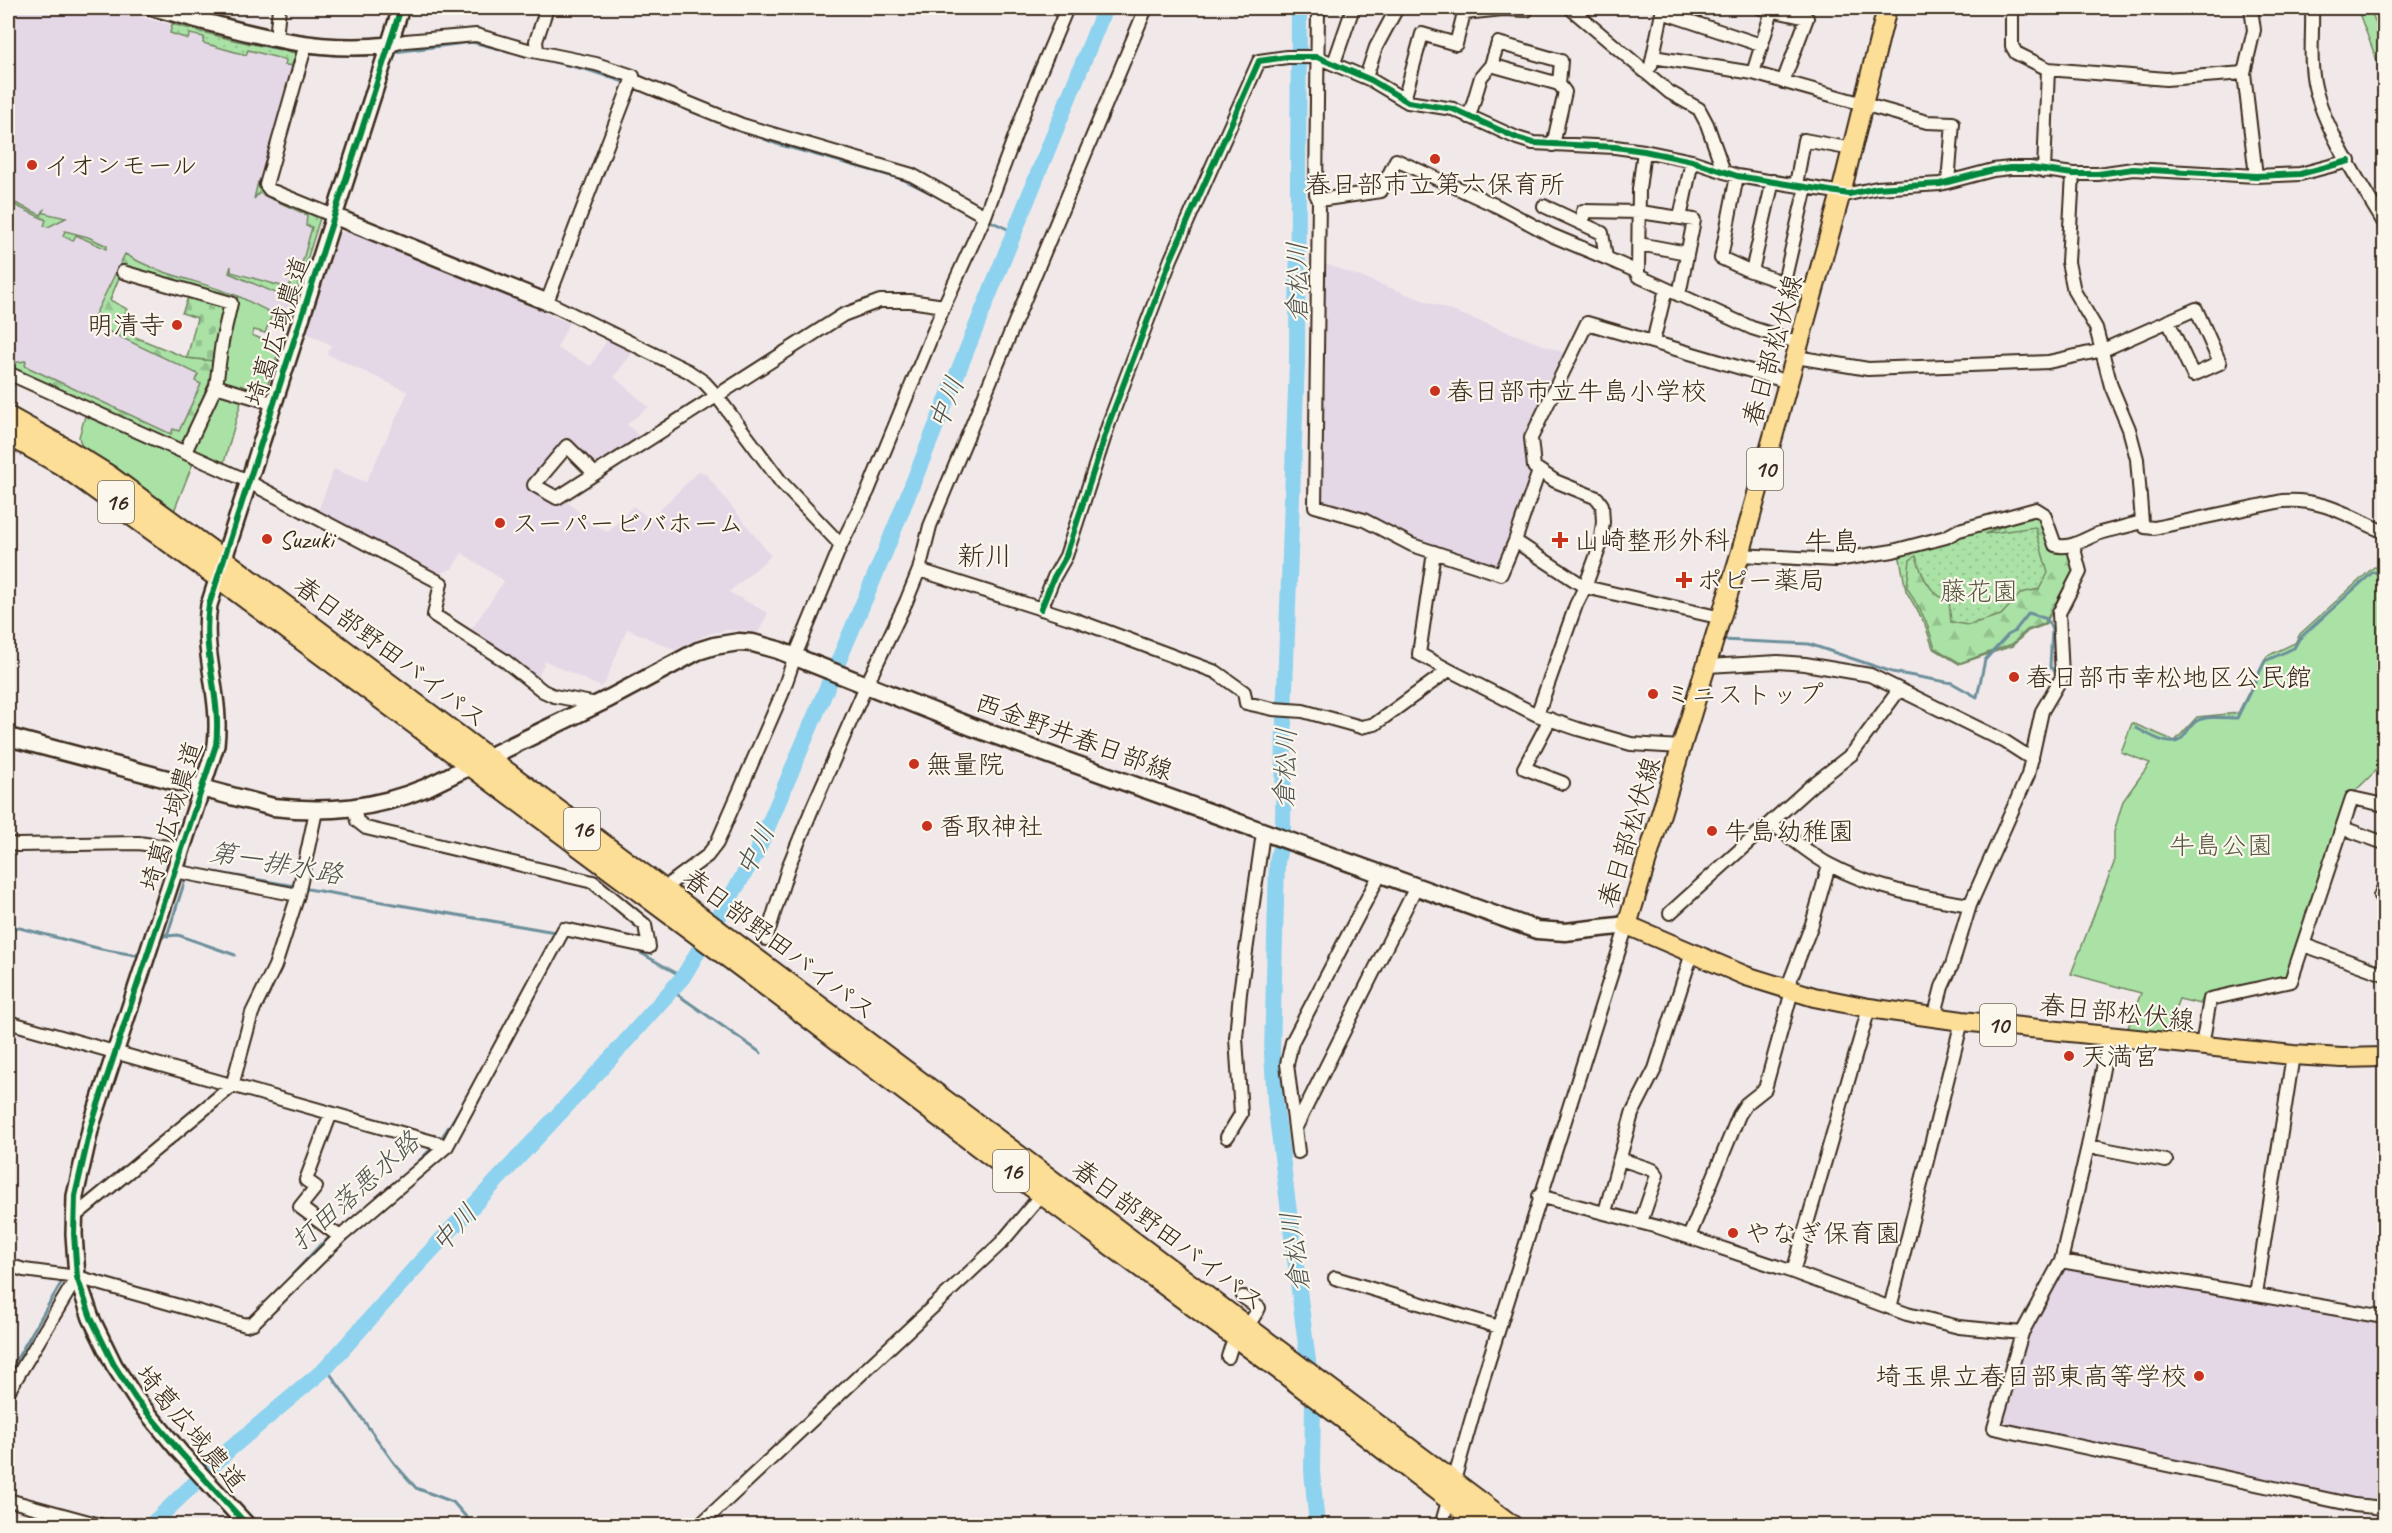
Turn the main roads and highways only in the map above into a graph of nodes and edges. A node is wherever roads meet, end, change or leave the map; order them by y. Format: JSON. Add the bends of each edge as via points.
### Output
{"nodes":[{"id":1,"x":1887,"y":8,"type":"edge"},
{"id":2,"x":8,"y":417,"type":"edge"},
{"id":3,"x":8,"y":434,"type":"edge"},
{"id":4,"x":222,"y":569,"type":"junction"},
{"id":5,"x":8,"y":737,"type":"edge"},
{"id":6,"x":479,"y":762,"type":"junction"},
{"id":7,"x":1626,"y":925,"type":"junction"},
{"id":8,"x":747,"y":962,"type":"junction"},
{"id":9,"x":2385,"y":1057,"type":"edge"},
{"id":10,"x":1281,"y":1362,"type":"junction"},
{"id":11,"x":1451,"y":1491,"type":"junction"},
{"id":12,"x":1484,"y":1526,"type":"edge"},
{"id":13,"x":1512,"y":1526,"type":"edge"}],
"edges":[{"from":1,"to":7,"type":"main road","name":"春日部松伏線","number":"10","via":[[1841,193],[1740,555]]},
{"from":2,"to":4,"type":"highway","name":"春日部野田バイパス","number":"16","via":[[109,476]]},
{"from":3,"to":4,"type":"highway","name":"春日部野田バイパス","number":"16"},
{"from":4,"to":6,"type":"highway","name":"春日部野田バイパス","number":"16"},
{"from":5,"to":6,"type":"main road","via":[[273,807],[316,811],[401,798]]},
{"from":6,"to":7,"type":"main road","name":"西金野井春日部線","via":[[679,660],[714,646],[753,643],[972,727],[1523,925],[1552,932]]},
{"from":6,"to":8,"type":"highway","name":"春日部野田バイパス","number":"16","via":[[672,898]]},
{"from":7,"to":9,"type":"main road","name":"春日部松伏線","number":"10","via":[[1746,976],[1869,1008],[1962,1022],[2293,1055]]},
{"from":8,"to":10,"type":"highway","name":"春日部野田バイパス","number":"16"},
{"from":8,"to":10,"type":"highway","name":"春日部野田バイパス","number":"16","via":[[1042,1194]]},
{"from":10,"to":11,"type":"highway","name":"春日部野田バイパス","number":"16"},
{"from":11,"to":12,"type":"highway","name":"春日部野田バイパス","number":"16"},
{"from":11,"to":13,"type":"highway","name":"春日部野田バイパス","number":"16"}]}
